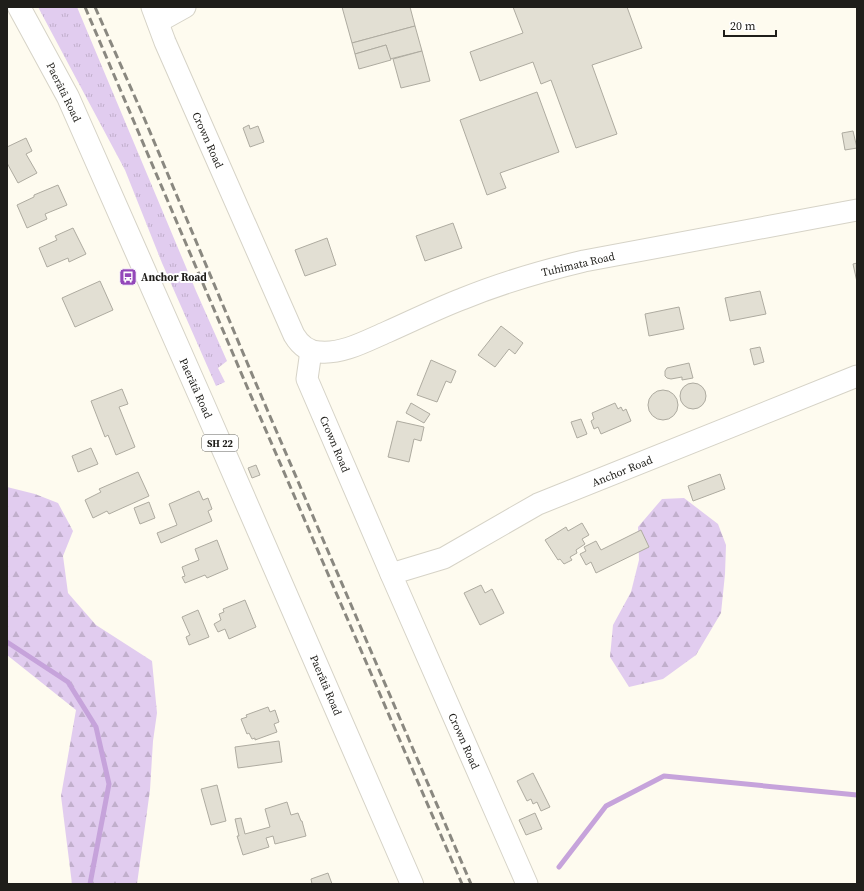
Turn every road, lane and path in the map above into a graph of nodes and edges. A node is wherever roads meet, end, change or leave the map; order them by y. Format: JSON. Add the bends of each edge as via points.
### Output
{"nodes":[{"id":1,"x":19,"y":7,"type":"edge"},
{"id":2,"x":185,"y":7,"type":"edge"},
{"id":3,"x":155,"y":15,"type":"edge"},
{"id":4,"x":857,"y":210,"type":"edge"},
{"id":5,"x":310,"y":351,"type":"junction"},
{"id":6,"x":857,"y":376,"type":"edge"},
{"id":7,"x":391,"y":574,"type":"junction"},
{"id":8,"x":412,"y":884,"type":"edge"},
{"id":9,"x":527,"y":884,"type":"edge"}],
"edges":[{"from":1,"to":8,"type":"highway","name":"Paerātā Road","number":"SH 22","via":[[68,97]]},
{"from":2,"to":3,"type":"street"},
{"from":3,"to":5,"type":"street","name":"Crown Road","via":[[294,335]]},
{"from":4,"to":5,"type":"street","name":"Tuhimata Road","via":[[584,261],[549,270],[461,299],[366,342],[332,352]]},
{"from":5,"to":7,"type":"street","name":"Crown Road","via":[[307,379]]},
{"from":6,"to":7,"type":"street","name":"Anchor Road","via":[[538,504],[444,558]]},
{"from":7,"to":9,"type":"street","name":"Crown Road"}]}
